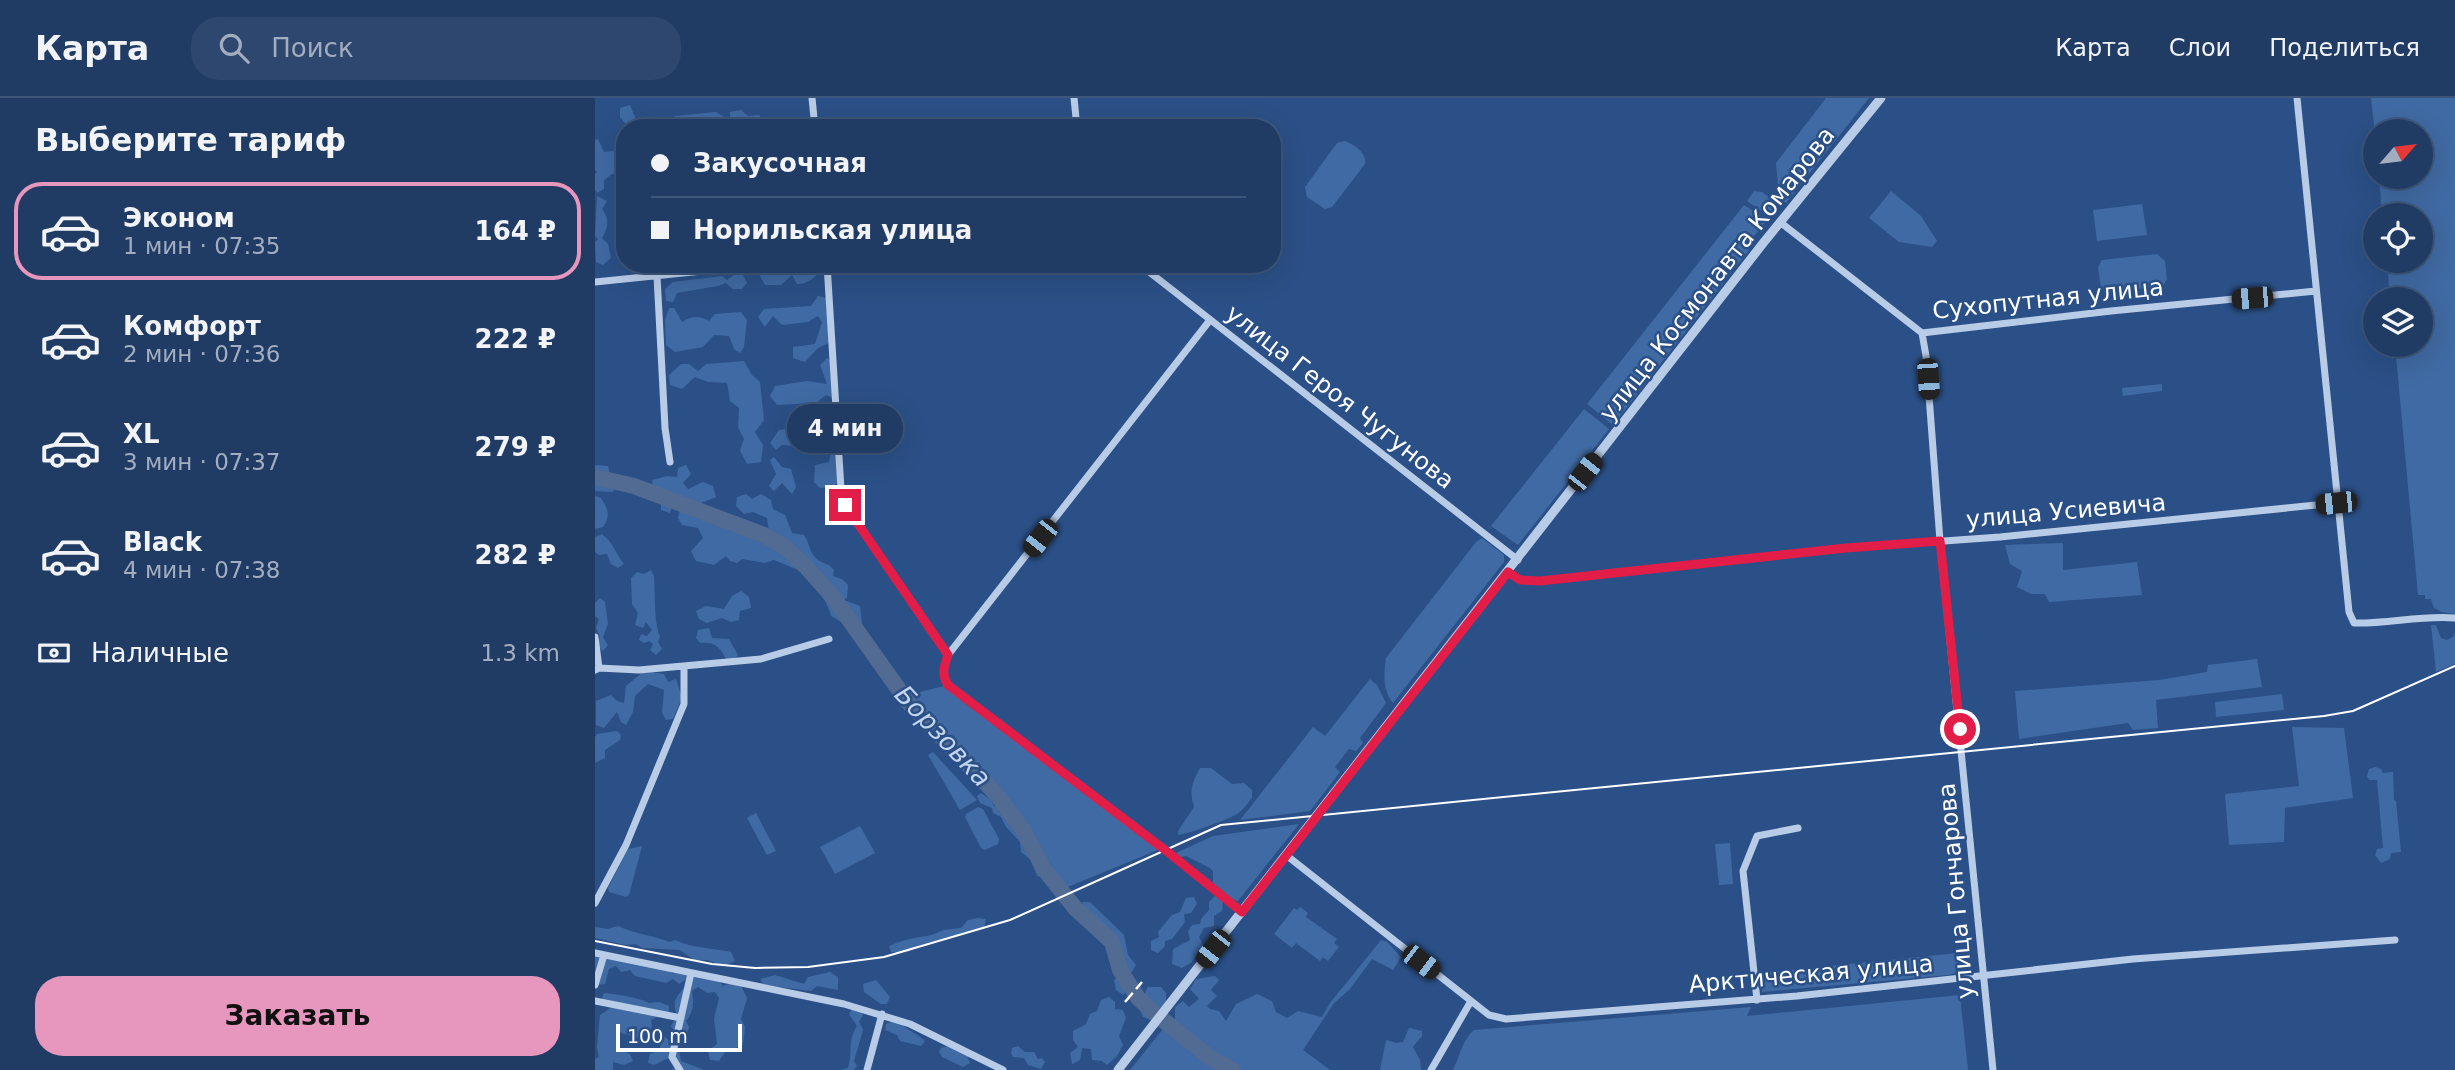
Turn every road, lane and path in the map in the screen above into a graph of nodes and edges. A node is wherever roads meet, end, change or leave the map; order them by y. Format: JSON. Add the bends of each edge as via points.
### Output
{"nodes":[{"id":1,"x":812,"y":98,"type":"edge"},
{"id":2,"x":1074,"y":98,"type":"edge"},
{"id":3,"x":1881,"y":98,"type":"edge"},
{"id":4,"x":2298,"y":98,"type":"edge"},
{"id":5,"x":814,"y":119,"type":"edge"},
{"id":6,"x":1076,"y":119,"type":"edge"},
{"id":7,"x":1780,"y":222,"type":"junction"},
{"id":8,"x":686,"y":273,"type":"edge"},
{"id":9,"x":828,"y":273,"type":"edge"},
{"id":10,"x":1150,"y":273,"type":"edge"},
{"id":11,"x":657,"y":276,"type":"junction"},
{"id":12,"x":595,"y":282,"type":"edge"},
{"id":13,"x":2316,"y":291,"type":"junction"},
{"id":14,"x":1210,"y":320,"type":"junction"},
{"id":15,"x":1921,"y":332,"type":"junction"},
{"id":16,"x":670,"y":462,"type":"dead end"},
{"id":17,"x":2336,"y":503,"type":"junction"},
{"id":18,"x":1940,"y":541,"type":"junction"},
{"id":19,"x":1518,"y":560,"type":"junction"},
{"id":20,"x":1508,"y":572,"type":"junction"},
{"id":21,"x":2455,"y":618,"type":"edge"},
{"id":22,"x":595,"y":637,"type":"edge"},
{"id":23,"x":829,"y":639,"type":"dead end"},
{"id":24,"x":948,"y":655,"type":"junction"},
{"id":25,"x":684,"y":666,"type":"junction"},
{"id":26,"x":597,"y":669,"type":"edge"},
{"id":27,"x":1798,"y":828,"type":"dead end"},
{"id":28,"x":1286,"y":855,"type":"junction"},
{"id":29,"x":595,"y":903,"type":"edge"},
{"id":30,"x":1242,"y":912,"type":"junction"},
{"id":31,"x":2395,"y":940,"type":"dead end"},
{"id":32,"x":595,"y":953,"type":"edge"},
{"id":33,"x":604,"y":955,"type":"junction"},
{"id":34,"x":691,"y":973,"type":"junction"},
{"id":35,"x":1984,"y":976,"type":"junction"},
{"id":36,"x":595,"y":985,"type":"edge"},
{"id":37,"x":1757,"y":1000,"type":"junction"},
{"id":38,"x":595,"y":1001,"type":"edge"},
{"id":39,"x":1471,"y":1001,"type":"junction"},
{"id":40,"x":882,"y":1014,"type":"junction"},
{"id":41,"x":681,"y":1018,"type":"junction"},
{"id":42,"x":680,"y":1070,"type":"edge"},
{"id":43,"x":867,"y":1070,"type":"edge"},
{"id":44,"x":1003,"y":1070,"type":"edge"},
{"id":45,"x":1118,"y":1070,"type":"edge"},
{"id":46,"x":1431,"y":1070,"type":"edge"},
{"id":47,"x":1993,"y":1070,"type":"edge"}],
"edges":[{"from":1,"to":5,"type":"street"},
{"from":2,"to":6,"type":"street"},
{"from":3,"to":7,"type":"street","name":"улица Космонавта Комарова"},
{"from":4,"to":13,"type":"street"},
{"from":7,"to":15,"type":"street","name":"Сухопутная улица"},
{"from":7,"to":19,"type":"street","name":"улица Космонавта Комарова"},
{"from":8,"to":11,"type":"street"},
{"from":9,"to":24,"type":"street","via":[[845,505]]},
{"from":10,"to":14,"type":"street","name":"улица Героя Чугунова"},
{"from":11,"to":12,"type":"street"},
{"from":11,"to":16,"type":"street","via":[[664,429]]},
{"from":13,"to":15,"type":"street","name":"Сухопутная улица"},
{"from":13,"to":17,"type":"street"},
{"from":14,"to":19,"type":"street","name":"улица Героя Чугунова"},
{"from":14,"to":24,"type":"street"},
{"from":15,"to":18,"type":"street","name":"улица Гончарова"},
{"from":17,"to":18,"type":"street","name":"улица Усиевича"},
{"from":17,"to":21,"type":"street","via":[[2348,609],[2354,624]]},
{"from":18,"to":20,"type":"street","name":"улица Усиевича","via":[[1540,581],[1520,580]]},
{"from":18,"to":35,"type":"street","name":"улица Гончарова"},
{"from":19,"to":20,"type":"street","name":"улица Космонавта Комарова"},
{"from":20,"to":28,"type":"street","name":"улица Космонавта Комарова"},
{"from":22,"to":26,"type":"street"},
{"from":23,"to":25,"type":"street","via":[[761,659]]},
{"from":24,"to":30,"type":"street","via":[[943,669],[948,685]]},
{"from":25,"to":26,"type":"street"},
{"from":25,"to":29,"type":"street","via":[[684,704],[626,845]]},
{"from":27,"to":37,"type":"street","via":[[1757,836],[1743,870]]},
{"from":28,"to":30,"type":"street","name":"улица Космонавта Комарова"},
{"from":28,"to":39,"type":"street","name":"Арктическая улица"},
{"from":30,"to":45,"type":"street","name":"улица Космонавта Комарова"},
{"from":31,"to":35,"type":"street","name":"Арктическая улица","via":[[2107,961]]},
{"from":32,"to":33,"type":"street"},
{"from":33,"to":34,"type":"street"},
{"from":33,"to":36,"type":"street"},
{"from":34,"to":40,"type":"street"},
{"from":34,"to":41,"type":"street"},
{"from":35,"to":37,"type":"street","name":"Арктическая улица"},
{"from":35,"to":47,"type":"street","name":"улица Гончарова"},
{"from":37,"to":39,"type":"street","name":"Арктическая улица","via":[[1506,1019],[1489,1015]]},
{"from":38,"to":41,"type":"street"},
{"from":39,"to":46,"type":"street"},
{"from":40,"to":43,"type":"street"},
{"from":40,"to":44,"type":"street"},
{"from":41,"to":42,"type":"street","via":[[672,1057]]}]}
